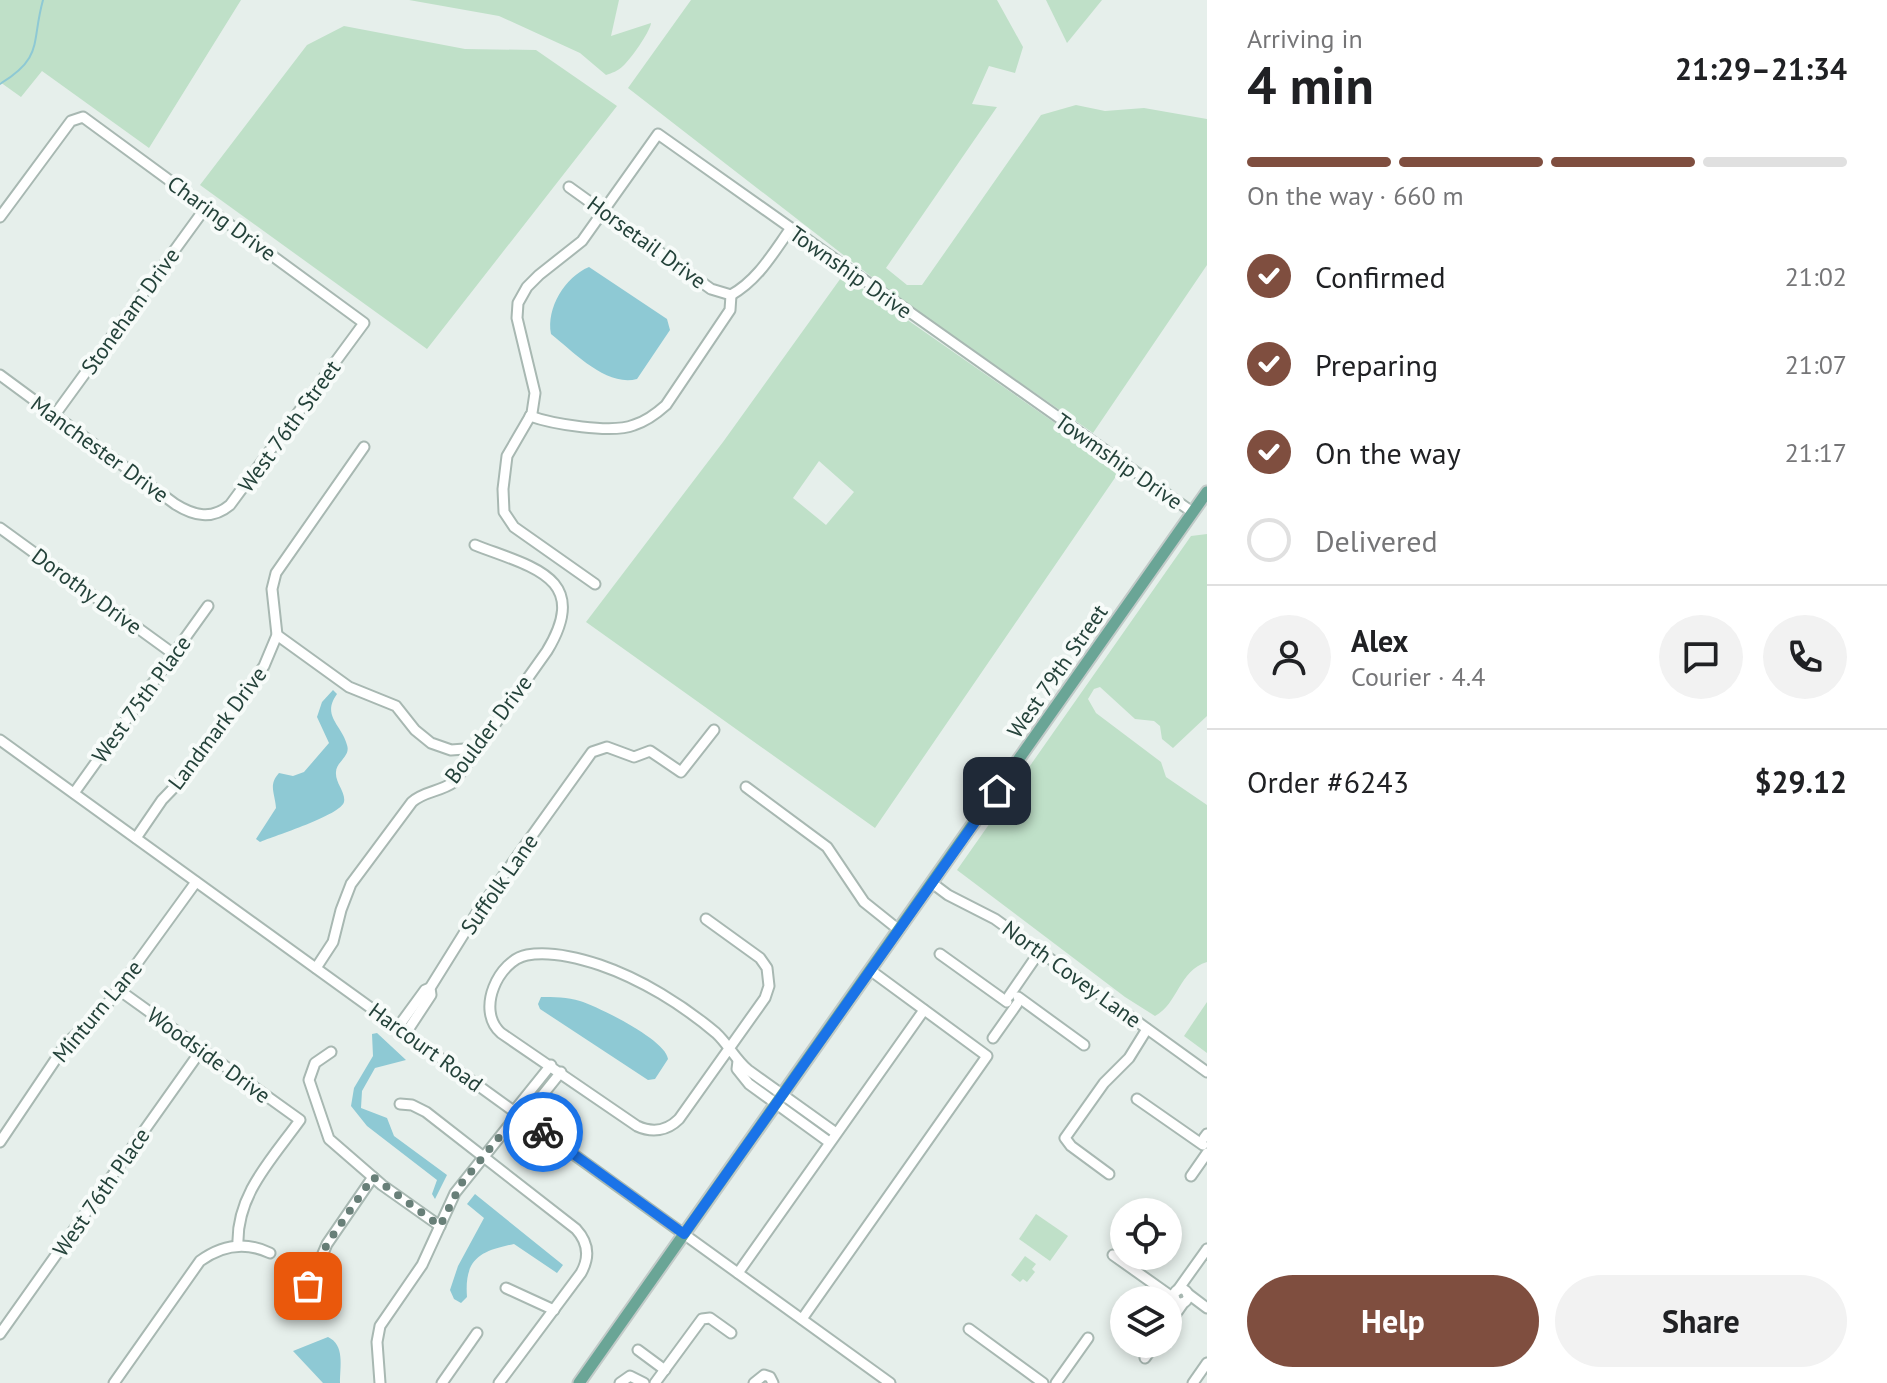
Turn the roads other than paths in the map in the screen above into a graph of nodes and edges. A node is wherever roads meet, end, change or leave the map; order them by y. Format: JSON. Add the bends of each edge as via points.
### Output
{"nodes":[{"id":1,"x":569,"y":187,"type":"dead end"},
{"id":2,"x":206,"y":207,"type":"junction"},
{"id":3,"x":603,"y":211,"type":"junction"},
{"id":4,"x":0,"y":217,"type":"edge"},
{"id":5,"x":791,"y":228,"type":"junction"},
{"id":6,"x":731,"y":295,"type":"junction"},
{"id":7,"x":364,"y":323,"type":"joint"},
{"id":8,"x":0,"y":375,"type":"edge"},
{"id":9,"x":1045,"y":408,"type":"joint"},
{"id":10,"x":54,"y":416,"type":"junction"},
{"id":11,"x":530,"y":416,"type":"junction"},
{"id":12,"x":364,"y":447,"type":"dead end"},
{"id":13,"x":1207,"y":492,"type":"edge"},
{"id":14,"x":1194,"y":511,"type":"junction"},
{"id":15,"x":204,"y":515,"type":"joint"},
{"id":16,"x":1207,"y":518,"type":"edge"},
{"id":17,"x":0,"y":528,"type":"edge"},
{"id":18,"x":475,"y":545,"type":"dead end"},
{"id":19,"x":595,"y":584,"type":"dead end"},
{"id":20,"x":208,"y":606,"type":"dead end"},
{"id":21,"x":277,"y":635,"type":"junction"},
{"id":22,"x":175,"y":655,"type":"junction"},
{"id":23,"x":714,"y":730,"type":"dead end"},
{"id":24,"x":0,"y":740,"type":"edge"},
{"id":25,"x":478,"y":748,"type":"junction"},
{"id":26,"x":746,"y":787,"type":"dead end"},
{"id":27,"x":74,"y":793,"type":"junction"},
{"id":28,"x":136,"y":838,"type":"junction"},
{"id":29,"x":196,"y":882,"type":"junction"},
{"id":30,"x":932,"y":883,"type":"junction"},
{"id":31,"x":706,"y":919,"type":"dead end"},
{"id":32,"x":899,"y":930,"type":"junction"},
{"id":33,"x":1040,"y":951,"type":"junction"},
{"id":34,"x":940,"y":954,"type":"dead end"},
{"id":35,"x":316,"y":968,"type":"junction"},
{"id":36,"x":870,"y":970,"type":"junction"},
{"id":37,"x":119,"y":990,"type":"junction"},
{"id":38,"x":1013,"y":1000,"type":"junction"},
{"id":39,"x":924,"y":1010,"type":"junction"},
{"id":40,"x":1147,"y":1029,"type":"junction"},
{"id":41,"x":402,"y":1030,"type":"junction"},
{"id":42,"x":993,"y":1038,"type":"dead end"},
{"id":43,"x":1084,"y":1045,"type":"dead end"},
{"id":44,"x":202,"y":1049,"type":"junction"},
{"id":45,"x":728,"y":1050,"type":"junction"},
{"id":46,"x":331,"y":1052,"type":"dead end"},
{"id":47,"x":551,"y":1065,"type":"junction"},
{"id":48,"x":561,"y":1072,"type":"junction"},
{"id":49,"x":1207,"y":1072,"type":"edge"},
{"id":50,"x":779,"y":1099,"type":"junction"},
{"id":51,"x":1137,"y":1099,"type":"dead end"},
{"id":52,"x":400,"y":1104,"type":"dead end"},
{"id":53,"x":519,"y":1114,"type":"junction"},
{"id":54,"x":833,"y":1137,"type":"junction"},
{"id":55,"x":0,"y":1142,"type":"edge"},
{"id":56,"x":1206,"y":1142,"type":"edge"},
{"id":57,"x":482,"y":1156,"type":"junction"},
{"id":58,"x":1109,"y":1174,"type":"dead end"},
{"id":59,"x":1191,"y":1176,"type":"dead end"},
{"id":60,"x":373,"y":1177,"type":"junction"},
{"id":61,"x":440,"y":1226,"type":"junction"},
{"id":62,"x":684,"y":1234,"type":"junction"},
{"id":63,"x":238,"y":1245,"type":"junction"},
{"id":64,"x":1207,"y":1249,"type":"edge"},
{"id":65,"x":270,"y":1253,"type":"dead end"},
{"id":66,"x":1137,"y":1270,"type":"edge"},
{"id":67,"x":738,"y":1273,"type":"junction"},
{"id":68,"x":1163,"y":1286,"type":"edge"},
{"id":69,"x":506,"y":1288,"type":"dead end"},
{"id":70,"x":1182,"y":1295,"type":"edge"},
{"id":71,"x":1182,"y":1297,"type":"edge"},
{"id":72,"x":301,"y":1305,"type":"dead end"},
{"id":73,"x":1207,"y":1308,"type":"edge"},
{"id":74,"x":554,"y":1310,"type":"junction"},
{"id":75,"x":802,"y":1319,"type":"junction"},
{"id":76,"x":969,"y":1329,"type":"dead end"},
{"id":77,"x":477,"y":1333,"type":"dead end"},
{"id":78,"x":731,"y":1333,"type":"dead end"},
{"id":79,"x":0,"y":1334,"type":"edge"},
{"id":80,"x":1088,"y":1338,"type":"dead end"},
{"id":81,"x":638,"y":1350,"type":"dead end"},
{"id":82,"x":1207,"y":1363,"type":"edge"},
{"id":83,"x":665,"y":1370,"type":"junction"},
{"id":84,"x":114,"y":1383,"type":"edge"},
{"id":85,"x":380,"y":1383,"type":"edge"},
{"id":86,"x":442,"y":1383,"type":"edge"},
{"id":87,"x":499,"y":1383,"type":"edge"},
{"id":88,"x":579,"y":1383,"type":"edge"},
{"id":89,"x":620,"y":1383,"type":"edge"},
{"id":90,"x":644,"y":1383,"type":"edge"},
{"id":91,"x":655,"y":1383,"type":"edge"},
{"id":92,"x":754,"y":1383,"type":"edge"},
{"id":93,"x":773,"y":1383,"type":"edge"},
{"id":94,"x":890,"y":1383,"type":"edge"},
{"id":95,"x":1043,"y":1383,"type":"edge"},
{"id":96,"x":1056,"y":1383,"type":"edge"},
{"id":97,"x":1064,"y":1383,"type":"edge"},
{"id":98,"x":1193,"y":1383,"type":"edge"}],
"edges":[{"from":1,"to":3,"type":"street","name":"Horsetail Drive"},
{"from":2,"to":4,"type":"street","name":"Charing Drive","via":[[78,117]]},
{"from":2,"to":7,"type":"street","name":"Charing Drive"},
{"from":2,"to":10,"type":"street","name":"Stoneham Drive"},
{"from":3,"to":5,"type":"street","name":"Township Drive","via":[[658,134]]},
{"from":3,"to":6,"type":"street","name":"Horsetail Drive","via":[[711,289]]},
{"from":3,"to":11,"type":"street","via":[[582,241],[539,275],[518,303],[535,393]]},
{"from":5,"to":6,"type":"street","name":"Horsetail Drive","via":[[759,273]]},
{"from":5,"to":9,"type":"street","name":"Township Drive"},
{"from":6,"to":11,"type":"street","via":[[730,310],[666,405],[652,417],[620,428],[551,424]]},
{"from":7,"to":15,"type":"street","name":"West 76th Street","via":[[230,505]]},
{"from":8,"to":10,"type":"street","name":"Manchester Drive"},
{"from":9,"to":14,"type":"street","name":"Towmship Drive"},
{"from":10,"to":15,"type":"street","name":"Manchester Drive","via":[[175,504]]},
{"from":11,"to":19,"type":"street","via":[[507,456],[504,512],[514,527]]},
{"from":12,"to":21,"type":"street","via":[[276,573],[272,589]]},
{"from":13,"to":14,"type":"main road","name":"West 79th Street"},
{"from":14,"to":16,"type":"main road"},
{"from":14,"to":30,"type":"main road","name":"West 79th Street"},
{"from":17,"to":22,"type":"street","name":"Dorothy Drive"},
{"from":18,"to":25,"type":"street","name":"Boulder Drive","via":[[531,566],[553,582],[561,592],[562,613],[550,645]]},
{"from":20,"to":22,"type":"street","name":"West 75th Place"},
{"from":21,"to":25,"type":"street","via":[[349,687],[395,705],[431,743],[451,750]]},
{"from":21,"to":28,"type":"street","name":"Landmark Drive","via":[[264,666]]},
{"from":22,"to":27,"type":"street","name":"West 75th Place"},
{"from":23,"to":41,"type":"street","name":"Suffolk Lane","via":[[681,772],[650,751],[634,757],[607,747],[590,754],[478,911],[430,988],[431,995]]},
{"from":24,"to":27,"type":"street","name":"Harcourt Road"},
{"from":25,"to":35,"type":"street","name":"Boulder Drive","via":[[452,784],[412,802],[355,877],[333,942]]},
{"from":26,"to":32,"type":"street","via":[[827,847],[864,902]]},
{"from":27,"to":28,"type":"street","name":"Harcourt Road"},
{"from":28,"to":29,"type":"street","name":"Harcourt Road"},
{"from":29,"to":35,"type":"street","name":"Harcourt Road"},
{"from":29,"to":37,"type":"street","name":"Minturn Lane"},
{"from":30,"to":32,"type":"main road","name":"West 79th Street"},
{"from":30,"to":33,"type":"street","name":"North Covey Lane"},
{"from":31,"to":45,"type":"street","via":[[760,958],[769,979],[765,998]]},
{"from":32,"to":36,"type":"main road","name":"West 79th Street"},
{"from":33,"to":38,"type":"street"},
{"from":33,"to":40,"type":"street","name":"North Covey Lane"},
{"from":34,"to":38,"type":"street"},
{"from":35,"to":41,"type":"street","name":"Harcourt Road"},
{"from":36,"to":39,"type":"street"},
{"from":36,"to":50,"type":"main road","name":"West 79th Street"},
{"from":37,"to":44,"type":"street","name":"Woodside Drive"},
{"from":37,"to":55,"type":"street","name":"Minturn Lane","via":[[66,1044]]},
{"from":38,"to":42,"type":"street"},
{"from":38,"to":43,"type":"street"},
{"from":39,"to":54,"type":"street"},
{"from":39,"to":75,"type":"street","via":[[987,1056]]},
{"from":40,"to":49,"type":"street","name":"North Covey Lane"},
{"from":40,"to":58,"type":"street","via":[[1065,1138]]},
{"from":41,"to":53,"type":"street","name":"Harcourt Road"},
{"from":44,"to":63,"type":"street","name":"Woodside Drive","via":[[300,1120],[246,1197]]},
{"from":44,"to":79,"type":"street","name":"West 76th Place"},
{"from":45,"to":47,"type":"street","via":[[714,1031],[662,995],[610,969],[564,957],[524,956],[509,965],[493,989],[488,1009],[496,1028]]},
{"from":45,"to":48,"type":"street","via":[[679,1119],[660,1130],[639,1127]]},
{"from":45,"to":50,"type":"street","via":[[742,1077]]},
{"from":46,"to":60,"type":"street","via":[[311,1070],[311,1090],[329,1139]]},
{"from":47,"to":48,"type":"street"},
{"from":47,"to":53,"type":"street"},
{"from":48,"to":53,"type":"street"},
{"from":50,"to":54,"type":"street"},
{"from":50,"to":62,"type":"main road","name":"West 79th Street"},
{"from":51,"to":56,"type":"street"},
{"from":52,"to":57,"type":"street","via":[[419,1108]]},
{"from":53,"to":57,"type":"street"},
{"from":53,"to":62,"type":"street","name":"Harcourt Road"},
{"from":54,"to":67,"type":"street"},
{"from":56,"to":59,"type":"street"},
{"from":57,"to":61,"type":"street","via":[[455,1193]]},
{"from":57,"to":74,"type":"street","via":[[584,1240],[585,1264]]},
{"from":60,"to":61,"type":"street"},
{"from":60,"to":72,"type":"street","via":[[327,1244]]},
{"from":61,"to":85,"type":"street","via":[[422,1265],[378,1330]]},
{"from":62,"to":67,"type":"street","name":"Harcourt Road"},
{"from":62,"to":88,"type":"main road","name":"West 79th Street"},
{"from":63,"to":65,"type":"street"},
{"from":63,"to":84,"type":"street","via":[[220,1248],[197,1263]]},
{"from":64,"to":70,"type":"street"},
{"from":66,"to":68,"type":"street"},
{"from":67,"to":75,"type":"street","name":"Harcourt Road"},
{"from":69,"to":74,"type":"street"},
{"from":71,"to":73,"type":"street"},
{"from":74,"to":87,"type":"street"},
{"from":75,"to":94,"type":"street","name":"Harcourt Road"},
{"from":76,"to":95,"type":"street"},
{"from":77,"to":86,"type":"street"},
{"from":78,"to":83,"type":"street","via":[[703,1318]]},
{"from":80,"to":96,"type":"street"},
{"from":81,"to":83,"type":"street"},
{"from":82,"to":98,"type":"street"},
{"from":83,"to":91,"type":"street"},
{"from":89,"to":90,"type":"street","via":[[630,1376]]},
{"from":92,"to":93,"type":"street","via":[[764,1375]]},
{"from":96,"to":97,"type":"street"}]}
